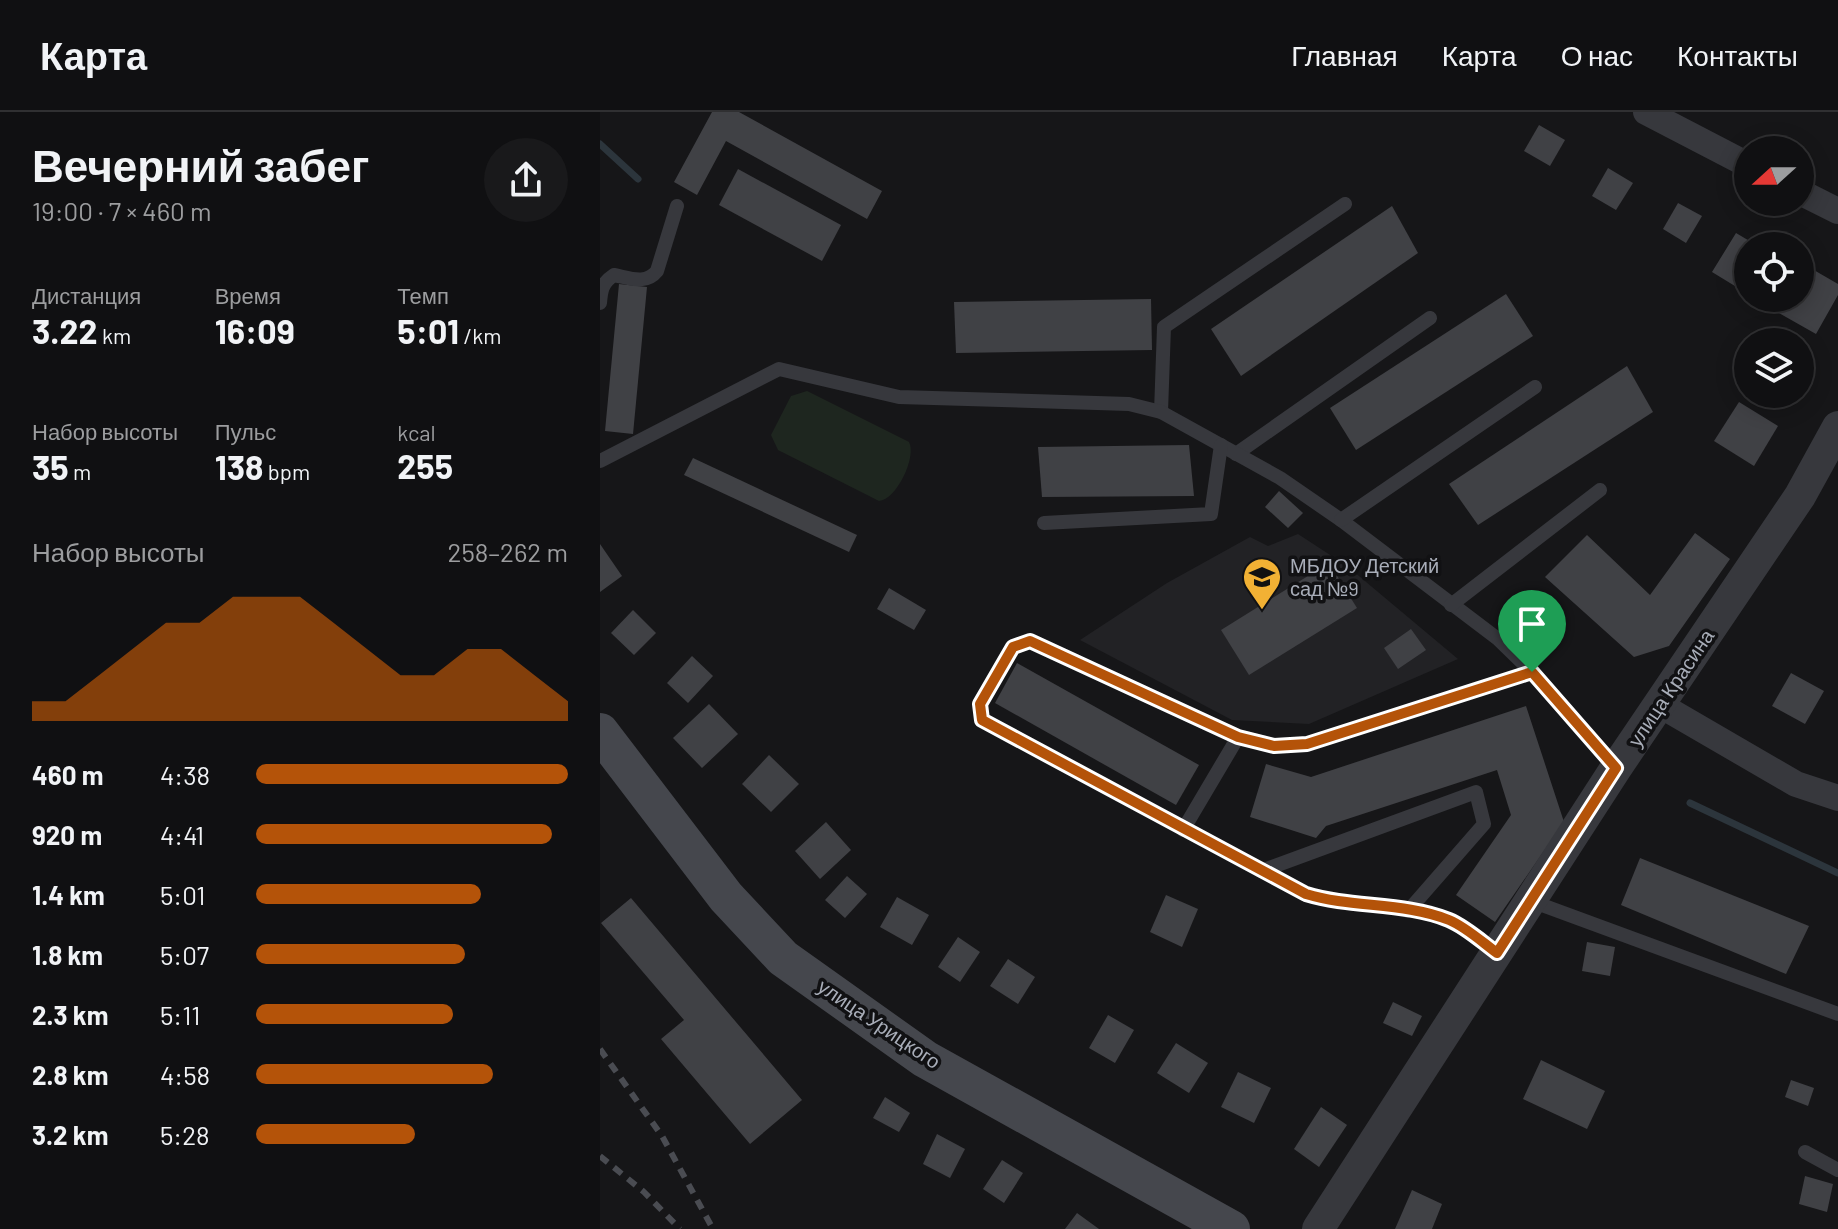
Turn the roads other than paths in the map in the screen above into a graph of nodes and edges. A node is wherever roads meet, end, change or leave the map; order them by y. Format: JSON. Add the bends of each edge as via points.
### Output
{"nodes":[{"id":1,"x":1646,"y":112,"type":"edge"},
{"id":2,"x":1734,"y":158,"type":"edge"},
{"id":3,"x":1814,"y":199,"type":"edge"},
{"id":4,"x":1345,"y":204,"type":"dead end"},
{"id":5,"x":677,"y":206,"type":"dead end"},
{"id":6,"x":1838,"y":211,"type":"edge"},
{"id":7,"x":600,"y":303,"type":"edge"},
{"id":8,"x":1430,"y":318,"type":"dead end"},
{"id":9,"x":1535,"y":387,"type":"dead end"},
{"id":10,"x":1161,"y":412,"type":"junction"},
{"id":11,"x":1838,"y":427,"type":"edge"},
{"id":12,"x":1221,"y":445,"type":"junction"},
{"id":13,"x":1236,"y":454,"type":"junction"},
{"id":14,"x":600,"y":461,"type":"edge"},
{"id":15,"x":1600,"y":490,"type":"dead end"},
{"id":16,"x":1341,"y":520,"type":"junction"},
{"id":17,"x":1044,"y":523,"type":"dead end"},
{"id":18,"x":1451,"y":605,"type":"junction"},
{"id":19,"x":1532,"y":672,"type":"junction"},
{"id":20,"x":1660,"y":705,"type":"junction"},
{"id":21,"x":600,"y":732,"type":"edge"},
{"id":22,"x":1238,"y":737,"type":"junction"},
{"id":23,"x":1616,"y":768,"type":"junction"},
{"id":24,"x":1838,"y":798,"type":"edge"},
{"id":25,"x":1183,"y":830,"type":"junction"},
{"id":26,"x":1261,"y":871,"type":"junction"},
{"id":27,"x":1530,"y":901,"type":"junction"},
{"id":28,"x":1408,"y":911,"type":"junction"},
{"id":29,"x":1497,"y":953,"type":"junction"},
{"id":30,"x":1838,"y":1014,"type":"edge"},
{"id":31,"x":1805,"y":1152,"type":"dead end"},
{"id":32,"x":1838,"y":1170,"type":"edge"},
{"id":33,"x":1231,"y":1229,"type":"edge"},
{"id":34,"x":1318,"y":1229,"type":"edge"}],
"edges":[{"from":1,"to":2,"type":"street"},
{"from":3,"to":6,"type":"street"},
{"from":4,"to":10,"type":"lane","via":[[1164,327]]},
{"from":5,"to":7,"type":"lane","via":[[657,271],[642,281],[614,275],[602,287]]},
{"from":8,"to":13,"type":"lane"},
{"from":9,"to":16,"type":"lane"},
{"from":10,"to":12,"type":"lane"},
{"from":10,"to":14,"type":"lane","via":[[1129,404],[899,397],[779,369]]},
{"from":11,"to":20,"type":"street","name":"улица Красина","via":[[1800,496]]},
{"from":12,"to":13,"type":"lane"},
{"from":12,"to":17,"type":"lane","via":[[1211,514]]},
{"from":13,"to":16,"type":"lane"},
{"from":15,"to":18,"type":"lane"},
{"from":16,"to":18,"type":"lane"},
{"from":18,"to":19,"type":"lane"},
{"from":19,"to":22,"type":"lane","via":[[1307,744],[1274,746]]},
{"from":19,"to":23,"type":"lane"},
{"from":20,"to":23,"type":"street","name":"улица Красина"},
{"from":20,"to":24,"type":"street","via":[[1796,784]]},
{"from":21,"to":33,"type":"main road","name":"улица Урицкого","via":[[726,897],[783,958],[925,1059]]},
{"from":22,"to":25,"type":"lane"},
{"from":22,"to":25,"type":"lane","via":[[1030,641],[1013,647],[980,704],[982,720]]},
{"from":23,"to":27,"type":"street","name":"улица Красина"},
{"from":25,"to":26,"type":"lane"},
{"from":26,"to":28,"type":"lane","via":[[1327,900]]},
{"from":26,"to":28,"type":"lane","via":[[1476,792],[1484,824]]},
{"from":27,"to":29,"type":"street","name":"улица Красина"},
{"from":27,"to":30,"type":"lane"},
{"from":28,"to":29,"type":"lane","via":[[1453,921]]},
{"from":29,"to":34,"type":"street","name":"улица Красина"},
{"from":31,"to":32,"type":"lane"}]}
